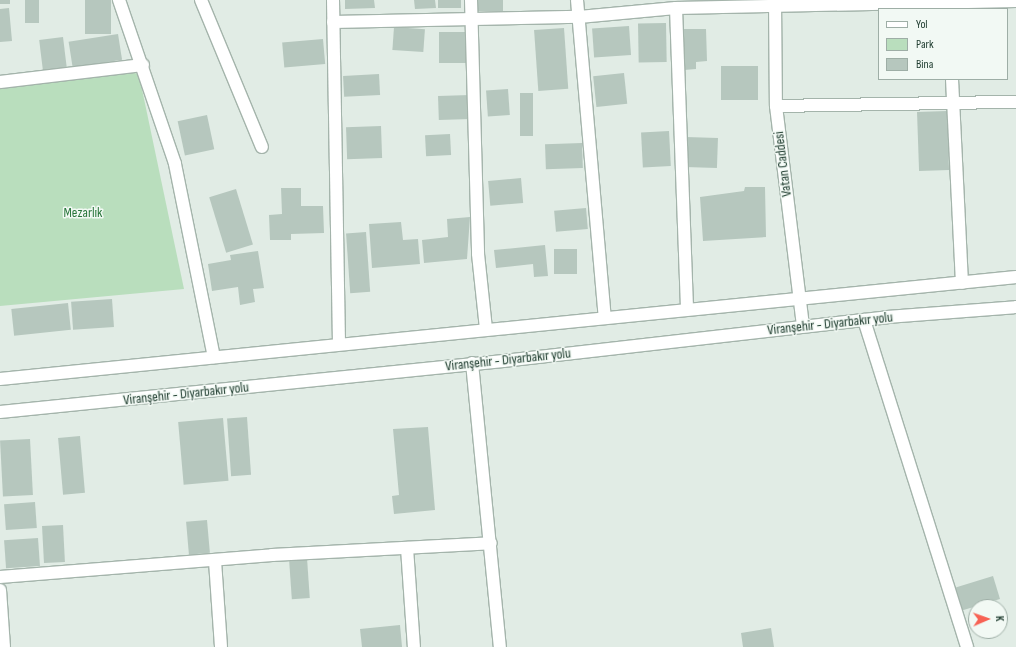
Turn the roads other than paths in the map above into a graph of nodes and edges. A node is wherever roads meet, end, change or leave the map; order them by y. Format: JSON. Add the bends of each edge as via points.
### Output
{"nodes":[{"id":1,"x":119,"y":0,"type":"edge"},
{"id":2,"x":201,"y":0,"type":"edge"},
{"id":3,"x":333,"y":0,"type":"edge"},
{"id":4,"x":471,"y":0,"type":"edge"},
{"id":5,"x":577,"y":0,"type":"edge"},
{"id":6,"x":1002,"y":1,"type":"edge"},
{"id":7,"x":1016,"y":1,"type":"edge"},
{"id":8,"x":774,"y":4,"type":"edge"},
{"id":9,"x":949,"y":6,"type":"edge"},
{"id":10,"x":676,"y":8,"type":"junction"},
{"id":11,"x":579,"y":17,"type":"junction"},
{"id":12,"x":471,"y":18,"type":"junction"},
{"id":13,"x":333,"y":22,"type":"junction"},
{"id":14,"x":143,"y":65,"type":"junction"},
{"id":15,"x":952,"y":80,"type":"edge"},
{"id":16,"x":0,"y":82,"type":"edge"},
{"id":17,"x":1016,"y":102,"type":"edge"},
{"id":18,"x":953,"y":104,"type":"junction"},
{"id":19,"x":776,"y":106,"type":"junction"},
{"id":20,"x":262,"y":147,"type":"dead end"},
{"id":21,"x":1016,"y":277,"type":"edge"},
{"id":22,"x":962,"y":283,"type":"junction"},
{"id":23,"x":799,"y":297,"type":"junction"},
{"id":24,"x":1016,"y":307,"type":"edge"},
{"id":25,"x":687,"y":309,"type":"junction"},
{"id":26,"x":605,"y":317,"type":"junction"},
{"id":27,"x":864,"y":320,"type":"junction"},
{"id":28,"x":803,"y":326,"type":"junction"},
{"id":29,"x":486,"y":329,"type":"junction"},
{"id":30,"x":339,"y":344,"type":"junction"},
{"id":31,"x":214,"y":357,"type":"junction"},
{"id":32,"x":472,"y":363,"type":"junction"},
{"id":33,"x":0,"y":379,"type":"edge"},
{"id":34,"x":0,"y":412,"type":"edge"},
{"id":35,"x":491,"y":543,"type":"junction"},
{"id":36,"x":407,"y":548,"type":"junction"},
{"id":37,"x":215,"y":561,"type":"junction"},
{"id":38,"x":0,"y":577,"type":"edge"},
{"id":39,"x":0,"y":590,"type":"edge"},
{"id":40,"x":4,"y":647,"type":"edge"},
{"id":41,"x":221,"y":647,"type":"edge"},
{"id":42,"x":414,"y":647,"type":"edge"},
{"id":43,"x":500,"y":647,"type":"edge"},
{"id":44,"x":966,"y":647,"type":"edge"}],
"edges":[{"from":1,"to":14,"type":"street"},
{"from":2,"to":20,"type":"street"},
{"from":3,"to":13,"type":"street"},
{"from":4,"to":12,"type":"street"},
{"from":5,"to":11,"type":"street"},
{"from":6,"to":7,"type":"street"},
{"from":6,"to":9,"type":"street"},
{"from":8,"to":9,"type":"street"},
{"from":8,"to":10,"type":"street"},
{"from":8,"to":19,"type":"street","name":"Vatan Caddesi"},
{"from":10,"to":11,"type":"street"},
{"from":10,"to":25,"type":"street"},
{"from":11,"to":12,"type":"street"},
{"from":11,"to":26,"type":"street"},
{"from":12,"to":13,"type":"street"},
{"from":12,"to":29,"type":"street","via":[[478,254]]},
{"from":13,"to":30,"type":"street"},
{"from":14,"to":16,"type":"street"},
{"from":14,"to":31,"type":"street","via":[[175,164]]},
{"from":15,"to":18,"type":"street"},
{"from":17,"to":18,"type":"street"},
{"from":18,"to":19,"type":"street"},
{"from":18,"to":22,"type":"street"},
{"from":19,"to":23,"type":"street","name":"Vatan Caddesi"},
{"from":21,"to":22,"type":"street","name":"Viranşehir - Diyarbakır yolu"},
{"from":22,"to":23,"type":"street","name":"Viranşehir - Diyarbakır yolu"},
{"from":23,"to":25,"type":"street","name":"Viranşehir - Diyarbakır yolu"},
{"from":23,"to":28,"type":"street","name":"Vatan Caddesi"},
{"from":24,"to":27,"type":"street","name":"Viranşehir - Diyarbakır yolu"},
{"from":25,"to":26,"type":"street","name":"Viranşehir - Diyarbakır yolu"},
{"from":26,"to":29,"type":"street","name":"Viranşehir - Diyarbakır yolu"},
{"from":27,"to":28,"type":"street","name":"Viranşehir - Diyarbakır yolu"},
{"from":27,"to":44,"type":"street"},
{"from":28,"to":32,"type":"street","name":"Viranşehir - Diyarbakır yolu"},
{"from":29,"to":30,"type":"street","name":"Viranşehir - Diyarbakır yolu"},
{"from":30,"to":31,"type":"street","name":"Viranşehir - Diyarbakır yolu"},
{"from":31,"to":33,"type":"street","name":"Viranşehir - Diyarbakır yolu"},
{"from":32,"to":34,"type":"street","name":"Viranşehir - Diyarbakır yolu"},
{"from":32,"to":35,"type":"street"},
{"from":35,"to":36,"type":"street"},
{"from":35,"to":43,"type":"street"},
{"from":36,"to":37,"type":"street"},
{"from":36,"to":42,"type":"street"},
{"from":37,"to":38,"type":"street"},
{"from":37,"to":41,"type":"street"},
{"from":39,"to":40,"type":"street"}]}
